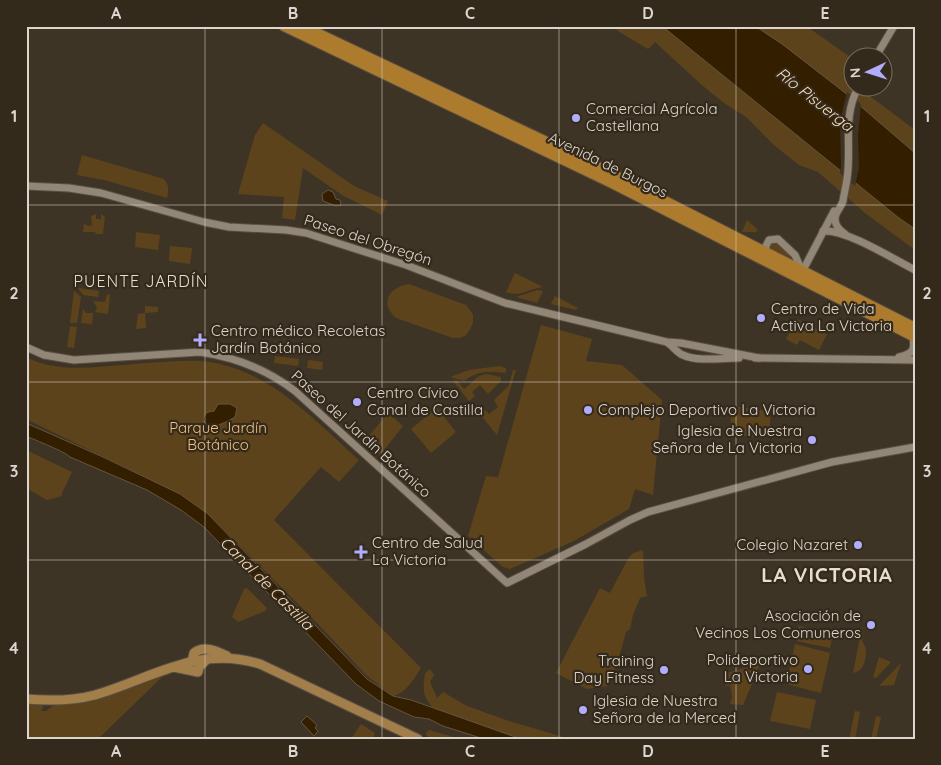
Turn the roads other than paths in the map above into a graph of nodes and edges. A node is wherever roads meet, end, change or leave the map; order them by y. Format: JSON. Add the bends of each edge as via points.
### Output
{"nodes":[{"id":1,"x":284,"y":26,"type":"edge"},
{"id":2,"x":302,"y":26,"type":"edge"},
{"id":3,"x":894,"y":26,"type":"edge"},
{"id":4,"x":881,"y":48,"type":"edge"},
{"id":5,"x":853,"y":98,"type":"edge"},
{"id":6,"x":26,"y":186,"type":"edge"},
{"id":7,"x":843,"y":196,"type":"junction"},
{"id":8,"x":823,"y":230,"type":"junction"},
{"id":9,"x":845,"y":234,"type":"junction"},
{"id":10,"x":812,"y":252,"type":"junction"},
{"id":11,"x":795,"y":255,"type":"junction"},
{"id":12,"x":766,"y":257,"type":"junction"},
{"id":13,"x":915,"y":270,"type":"edge"},
{"id":14,"x":801,"y":274,"type":"junction"},
{"id":15,"x":914,"y":339,"type":"edge"},
{"id":16,"x":667,"y":342,"type":"junction"},
{"id":17,"x":26,"y":347,"type":"edge"},
{"id":18,"x":700,"y":348,"type":"junction"},
{"id":19,"x":678,"y":351,"type":"junction"},
{"id":20,"x":758,"y":358,"type":"junction"},
{"id":21,"x":890,"y":359,"type":"junction"},
{"id":22,"x":915,"y":360,"type":"edge"},
{"id":23,"x":915,"y":447,"type":"edge"},
{"id":24,"x":207,"y":658,"type":"junction"},
{"id":25,"x":234,"y":658,"type":"junction"},
{"id":26,"x":192,"y":661,"type":"junction"},
{"id":27,"x":171,"y":667,"type":"junction"},
{"id":28,"x":26,"y":699,"type":"edge"},
{"id":29,"x":418,"y":739,"type":"edge"}],
"edges":[{"from":1,"to":12,"type":"highway","name":"Avenida de Burgos"},
{"from":2,"to":12,"type":"highway","name":"Avenida de Burgos","via":[[572,154]]},
{"from":3,"to":4,"type":"street"},
{"from":5,"to":7,"type":"street","via":[[848,119],[849,166]]},
{"from":6,"to":16,"type":"street","name":"Paseo del Obregón","via":[[101,193],[204,222],[306,233],[406,265],[504,303]]},
{"from":7,"to":8,"type":"street"},
{"from":7,"to":9,"type":"street","via":[[835,224]]},
{"from":8,"to":9,"type":"street"},
{"from":8,"to":10,"type":"street"},
{"from":9,"to":13,"type":"street"},
{"from":10,"to":11,"type":"street","via":[[805,256]]},
{"from":10,"to":14,"type":"street"},
{"from":11,"to":12,"type":"street","via":[[778,239],[769,240]]},
{"from":11,"to":14,"type":"street"},
{"from":12,"to":14,"type":"highway","name":"Avenida de Burgos"},
{"from":14,"to":15,"type":"highway","name":"Avenida de Burgos"},
{"from":15,"to":21,"type":"street","via":[[908,356]]},
{"from":16,"to":18,"type":"street","name":"Paseo del Obregón"},
{"from":16,"to":19,"type":"street"},
{"from":17,"to":23,"type":"street","name":"Paseo del Jardín Botánico","via":[[44,355],[74,360],[200,352],[241,361],[271,374],[295,391],[507,583],[648,512],[832,462]]},
{"from":18,"to":19,"type":"street"},
{"from":18,"to":20,"type":"street","name":"Paseo del Obregón"},
{"from":19,"to":20,"type":"street","via":[[682,355],[709,359]]},
{"from":20,"to":21,"type":"street"},
{"from":21,"to":22,"type":"street"},
{"from":24,"to":25,"type":"main road"},
{"from":24,"to":26,"type":"main road"},
{"from":24,"to":27,"type":"main road","via":[[198,672]]},
{"from":25,"to":26,"type":"main road","via":[[201,648],[194,653]]},
{"from":25,"to":29,"type":"main road","via":[[260,664]]},
{"from":26,"to":27,"type":"main road"},
{"from":27,"to":28,"type":"main road","via":[[92,696],[46,701]]}]}
